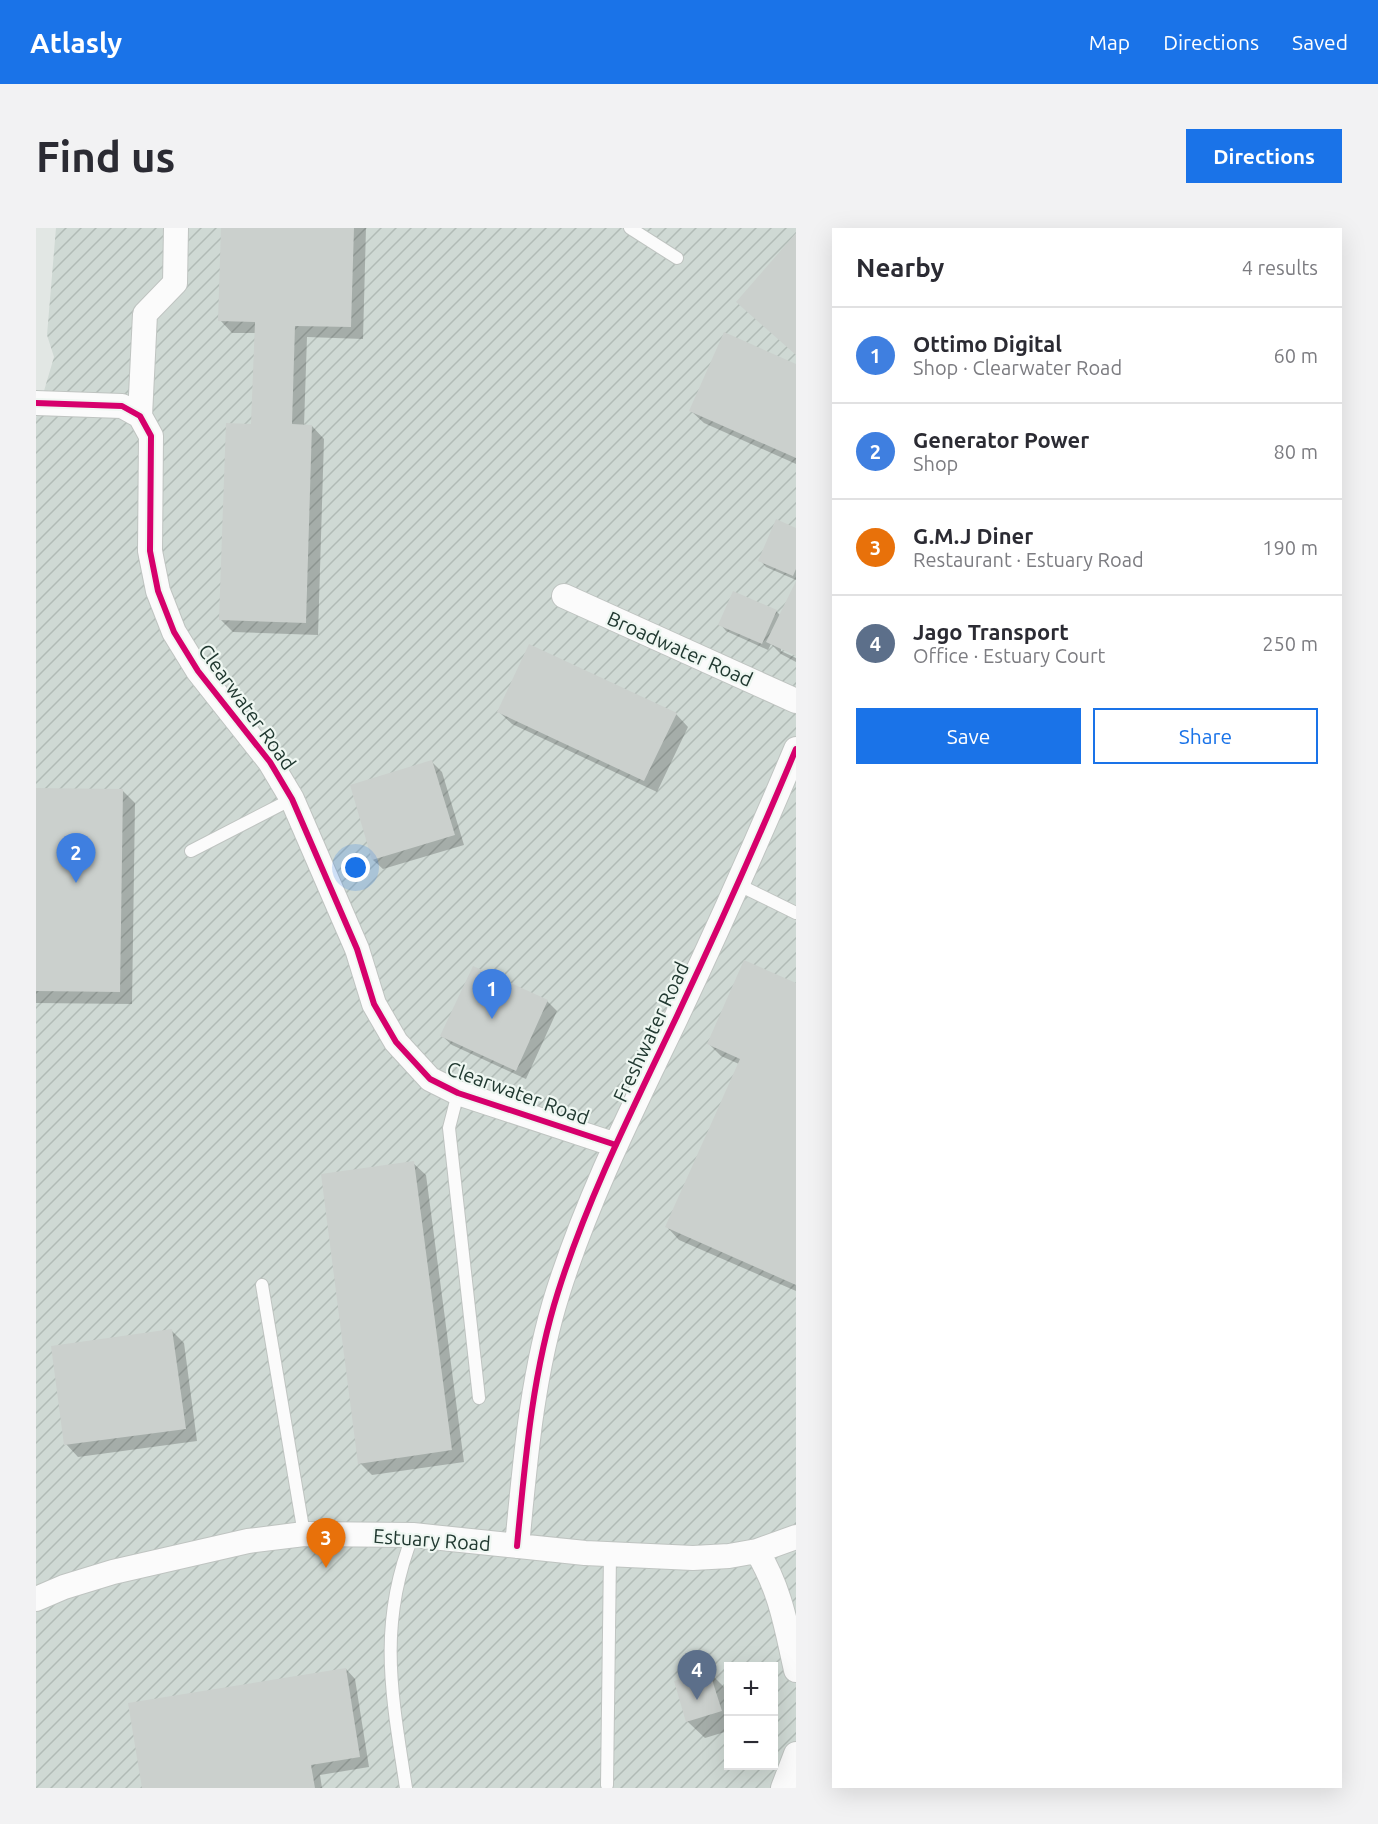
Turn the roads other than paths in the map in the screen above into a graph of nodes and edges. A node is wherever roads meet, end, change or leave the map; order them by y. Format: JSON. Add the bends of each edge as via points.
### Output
{"nodes":[{"id":1,"x":176,"y":228,"type":"edge"},
{"id":2,"x":630,"y":228,"type":"edge"},
{"id":3,"x":677,"y":258,"type":"dead end"},
{"id":4,"x":36,"y":403,"type":"edge"},
{"id":5,"x":140,"y":416,"type":"junction"},
{"id":6,"x":564,"y":596,"type":"dead end"},
{"id":7,"x":796,"y":701,"type":"edge"},
{"id":8,"x":796,"y":749,"type":"edge"},
{"id":9,"x":292,"y":799,"type":"junction"},
{"id":10,"x":190,"y":851,"type":"dead end"},
{"id":11,"x":739,"y":885,"type":"junction"},
{"id":12,"x":796,"y":913,"type":"edge"},
{"id":13,"x":458,"y":1093,"type":"junction"},
{"id":14,"x":616,"y":1145,"type":"junction"},
{"id":15,"x":262,"y":1285,"type":"dead end"},
{"id":16,"x":479,"y":1398,"type":"dead end"},
{"id":17,"x":304,"y":1534,"type":"junction"},
{"id":18,"x":413,"y":1535,"type":"junction"},
{"id":19,"x":796,"y":1537,"type":"edge"},
{"id":20,"x":517,"y":1546,"type":"junction"},
{"id":21,"x":757,"y":1551,"type":"junction"},
{"id":22,"x":610,"y":1555,"type":"junction"},
{"id":23,"x":36,"y":1599,"type":"edge"},
{"id":24,"x":796,"y":1670,"type":"edge"},
{"id":25,"x":796,"y":1755,"type":"edge"},
{"id":26,"x":608,"y":1785,"type":"dead end"},
{"id":27,"x":406,"y":1788,"type":"edge"},
{"id":28,"x":783,"y":1788,"type":"edge"}],
"edges":[{"from":1,"to":5,"type":"street","name":"Clearwater Road","via":[[176,283],[145,314]]},
{"from":2,"to":3,"type":"lane"},
{"from":4,"to":5,"type":"street","via":[[122,406]]},
{"from":5,"to":9,"type":"street","name":"Clearwater Road","via":[[151,436],[150,551],[158,591],[174,632],[198,672],[270,762]]},
{"from":6,"to":7,"type":"street","name":"Broadwater Road"},
{"from":8,"to":11,"type":"street","name":"Freshwater Road"},
{"from":9,"to":10,"type":"lane"},
{"from":9,"to":13,"type":"street","name":"Clearwater Road","via":[[357,949],[374,1004],[396,1042],[416,1064],[430,1078]]},
{"from":11,"to":12,"type":"lane"},
{"from":11,"to":14,"type":"street","name":"Freshwater Road"},
{"from":13,"to":14,"type":"street","name":"Clearwater Road"},
{"from":13,"to":16,"type":"lane","via":[[449,1128]]},
{"from":14,"to":20,"type":"street","name":"Freshwater Road","via":[[582,1223],[558,1294],[532,1411]]},
{"from":15,"to":17,"type":"lane"},
{"from":17,"to":18,"type":"street","name":"Estuary Road"},
{"from":17,"to":23,"type":"street","name":"Estuary Road","via":[[248,1540],[113,1572]]},
{"from":18,"to":20,"type":"street","name":"Estuary Road"},
{"from":18,"to":27,"type":"lane","via":[[402,1563],[389,1628],[390,1689]]},
{"from":19,"to":21,"type":"street","name":"Estuary Road"},
{"from":20,"to":22,"type":"street","name":"Estuary Road"},
{"from":21,"to":22,"type":"street","name":"Estuary Road","via":[[693,1558]]},
{"from":21,"to":24,"type":"street","via":[[783,1606]]},
{"from":22,"to":26,"type":"lane"},
{"from":25,"to":28,"type":"street"}]}
